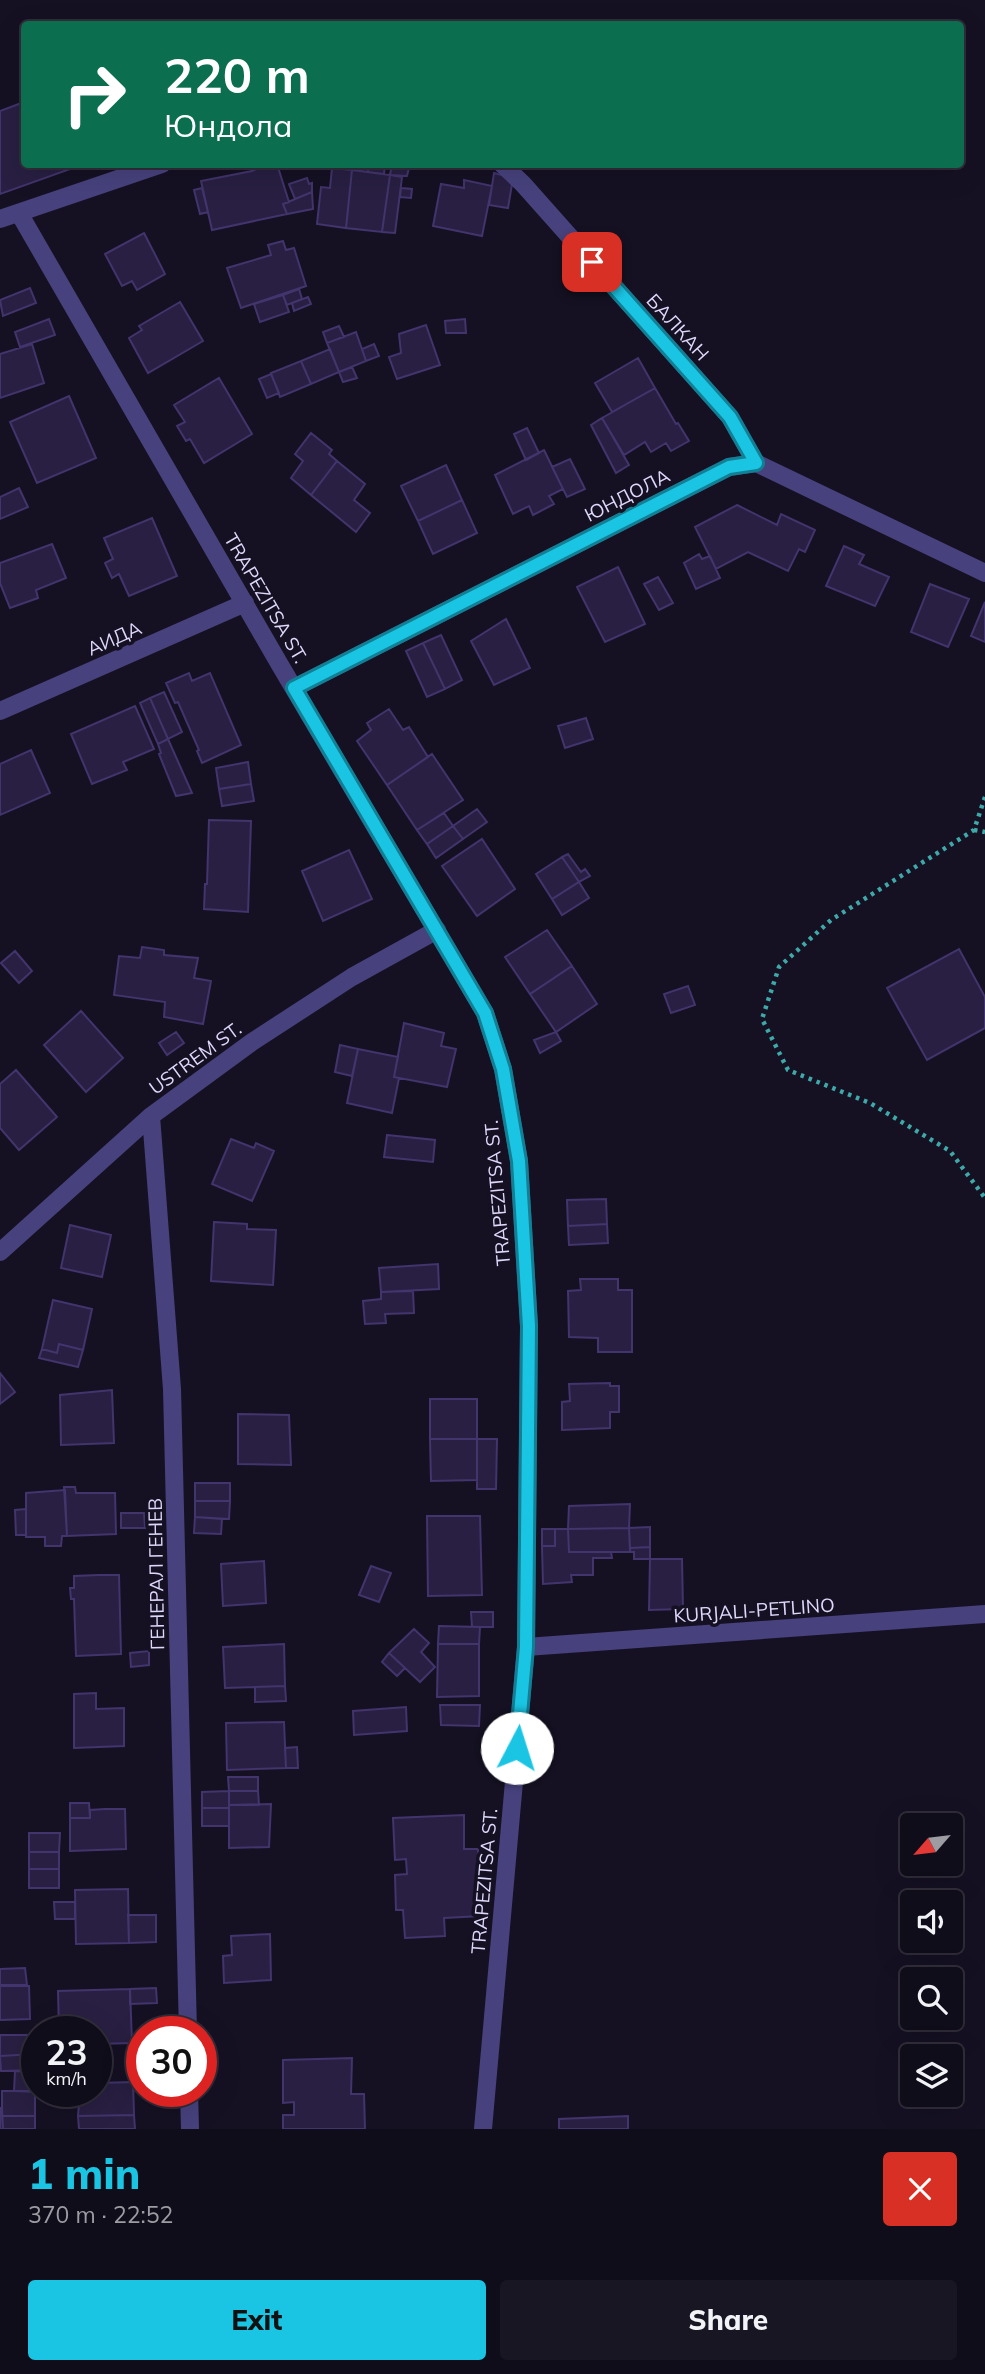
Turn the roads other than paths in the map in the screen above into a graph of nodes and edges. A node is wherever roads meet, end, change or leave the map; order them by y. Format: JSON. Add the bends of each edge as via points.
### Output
{"nodes":[{"id":1,"x":150,"y":168,"type":"edge"},
{"id":2,"x":506,"y":168,"type":"edge"},
{"id":3,"x":19,"y":213,"type":"junction"},
{"id":4,"x":0,"y":219,"type":"edge"},
{"id":5,"x":756,"y":463,"type":"junction"},
{"id":6,"x":985,"y":573,"type":"edge"},
{"id":7,"x":245,"y":603,"type":"junction"},
{"id":8,"x":294,"y":688,"type":"junction"},
{"id":9,"x":0,"y":711,"type":"edge"},
{"id":10,"x":437,"y":930,"type":"junction"},
{"id":11,"x":151,"y":1116,"type":"junction"},
{"id":12,"x":0,"y":1252,"type":"edge"},
{"id":13,"x":985,"y":1614,"type":"edge"},
{"id":14,"x":526,"y":1647,"type":"junction"},
{"id":15,"x":188,"y":2016,"type":"edge"},
{"id":16,"x":189,"y":2107,"type":"edge"},
{"id":17,"x":190,"y":2129,"type":"edge"},
{"id":18,"x":483,"y":2129,"type":"edge"}],
"edges":[{"from":1,"to":3,"type":"street"},
{"from":2,"to":5,"type":"street","name":"БАЛКАН","via":[[730,417]]},
{"from":3,"to":4,"type":"street"},
{"from":3,"to":7,"type":"street","name":"TRAPEZITSA ST."},
{"from":5,"to":6,"type":"street"},
{"from":5,"to":8,"type":"street","name":"ЮНДОЛА","via":[[729,467]]},
{"from":7,"to":8,"type":"street","name":"TRAPEZITSA ST."},
{"from":7,"to":9,"type":"street","name":"АИДА"},
{"from":8,"to":10,"type":"street","name":"TRAPEZITSA ST."},
{"from":10,"to":11,"type":"street","name":"USTREM ST.","via":[[352,976]]},
{"from":10,"to":14,"type":"street","name":"TRAPEZITSA ST.","via":[[485,1013],[503,1069],[519,1161],[529,1326]]},
{"from":11,"to":12,"type":"street","name":"USTREM ST."},
{"from":11,"to":15,"type":"street","name":"ГЕНЕРАЛ ГЕНЕВ","via":[[172,1389]]},
{"from":13,"to":14,"type":"street","name":"KURJALI-PETLINO"},
{"from":14,"to":18,"type":"street","name":"TRAPEZITSA ST."},
{"from":16,"to":17,"type":"street"}]}
